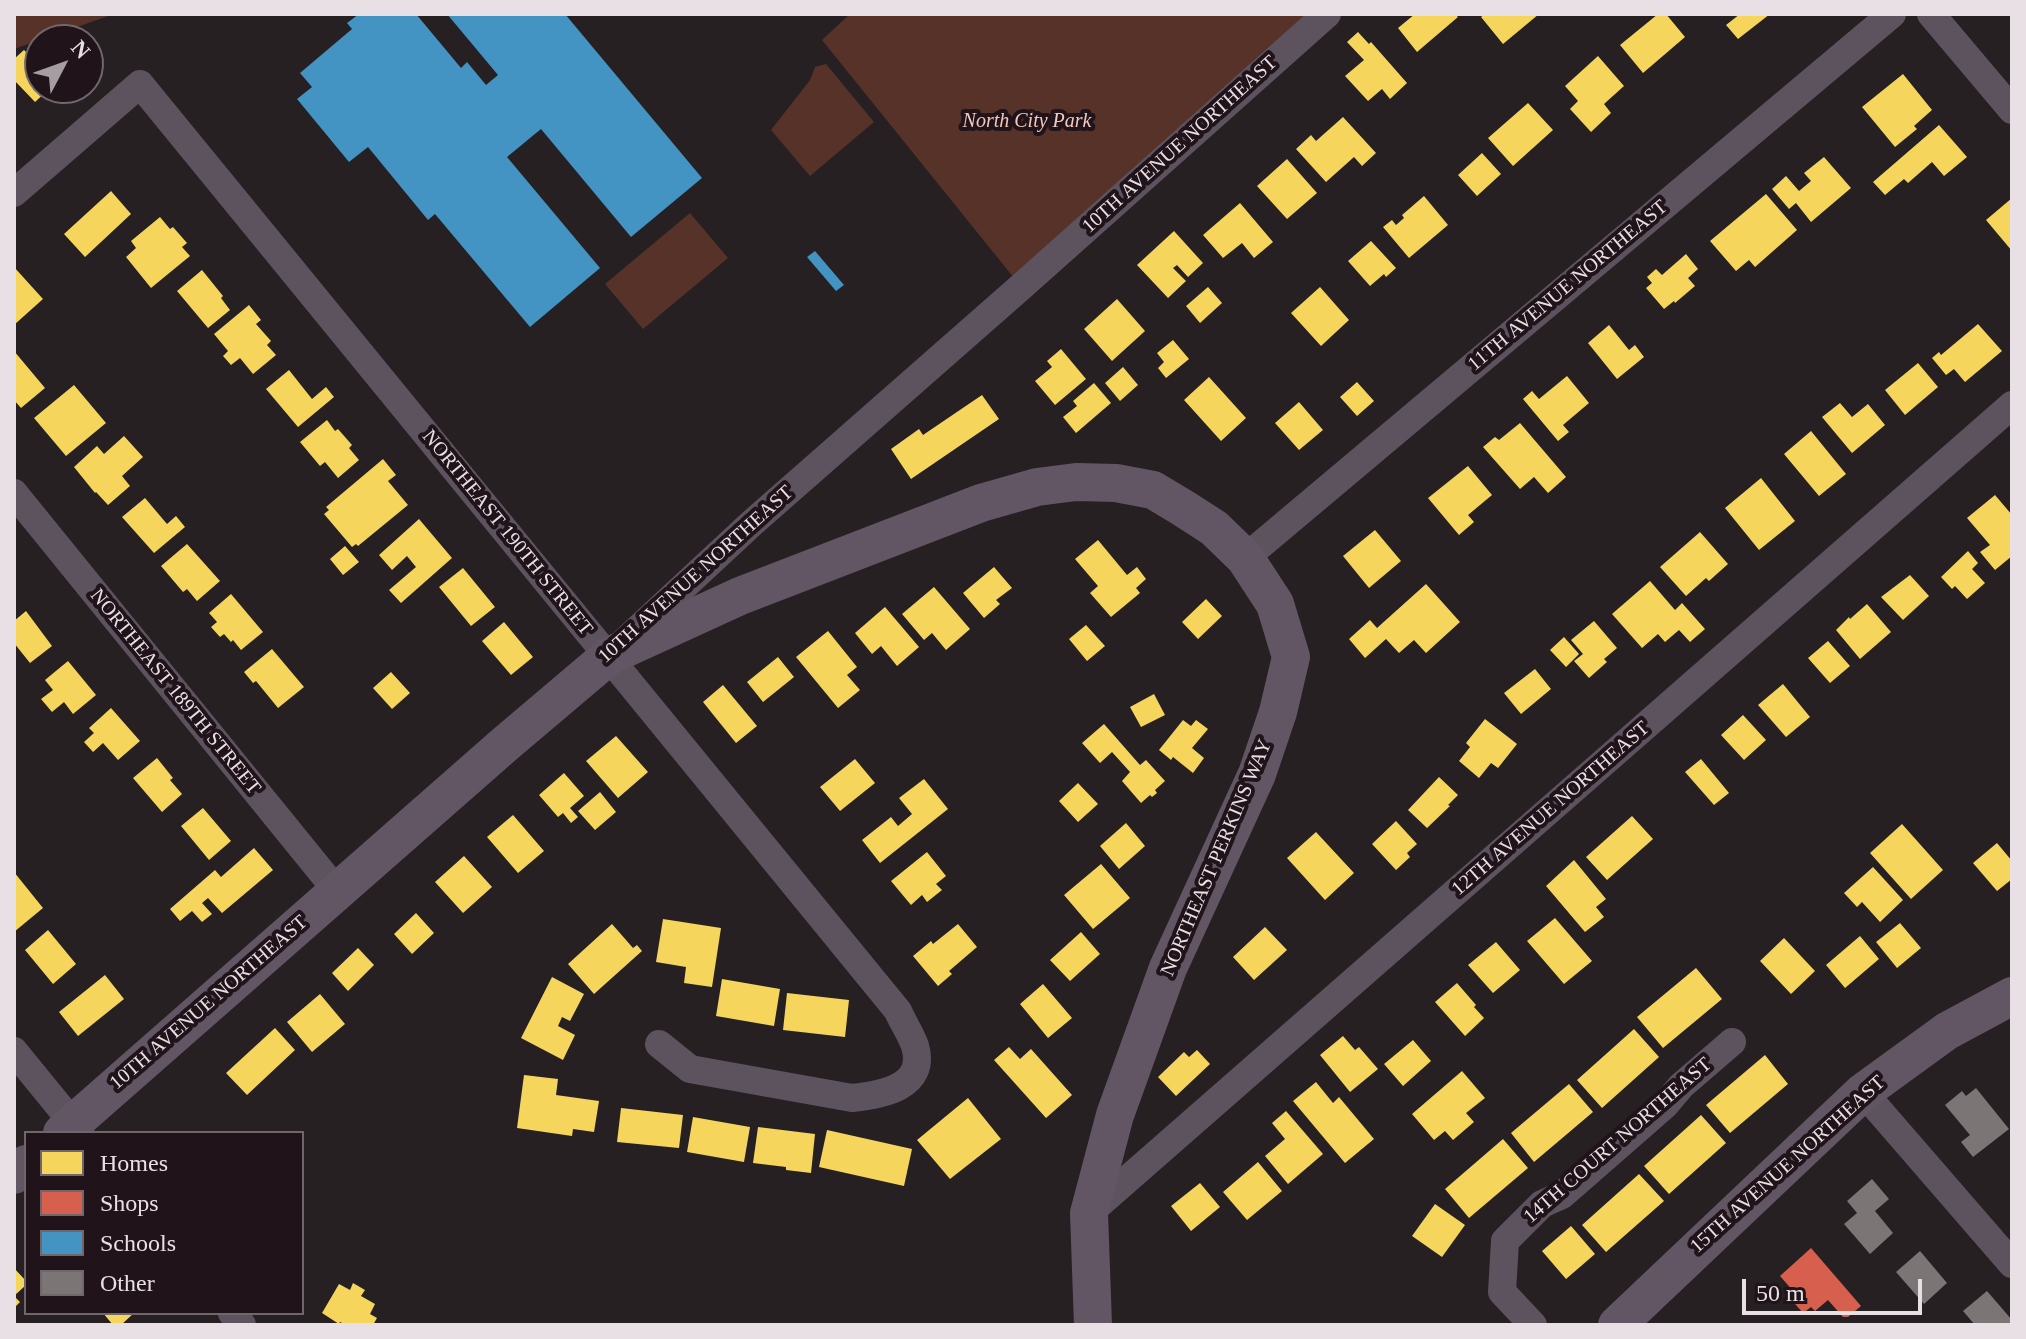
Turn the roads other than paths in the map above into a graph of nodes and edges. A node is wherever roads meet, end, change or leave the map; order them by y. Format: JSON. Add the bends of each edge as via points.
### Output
{"nodes":[{"id":1,"x":1327,"y":14,"type":"edge"},
{"id":2,"x":1892,"y":14,"type":"edge"},
{"id":3,"x":1931,"y":14,"type":"edge"},
{"id":4,"x":2012,"y":110,"type":"edge"},
{"id":5,"x":14,"y":193,"type":"edge"},
{"id":6,"x":2012,"y":405,"type":"edge"},
{"id":7,"x":14,"y":493,"type":"edge"},
{"id":8,"x":1245,"y":558,"type":"junction"},
{"id":9,"x":609,"y":656,"type":"junction"},
{"id":10,"x":337,"y":891,"type":"junction"},
{"id":11,"x":2012,"y":996,"type":"edge"},
{"id":12,"x":1732,"y":1042,"type":"dead end"},
{"id":13,"x":659,"y":1044,"type":"dead end"},
{"id":14,"x":14,"y":1051,"type":"edge"},
{"id":15,"x":1863,"y":1092,"type":"junction"},
{"id":16,"x":72,"y":1130,"type":"edge"},
{"id":17,"x":1089,"y":1213,"type":"junction"},
{"id":18,"x":2012,"y":1264,"type":"edge"},
{"id":19,"x":1093,"y":1325,"type":"edge"},
{"id":20,"x":1533,"y":1325,"type":"edge"},
{"id":21,"x":1617,"y":1325,"type":"edge"}],
"edges":[{"from":1,"to":9,"type":"street","name":"10TH AVENUE NORTHEAST"},
{"from":2,"to":8,"type":"street","name":"11TH AVENUE NORTHEAST"},
{"from":3,"to":4,"type":"street"},
{"from":5,"to":9,"type":"street","name":"NORTHEAST 190TH STREET","via":[[140,84]]},
{"from":6,"to":17,"type":"street","name":"12TH AVENUE NORTHEAST"},
{"from":7,"to":10,"type":"street","name":"NORTHEAST 189TH STREET"},
{"from":8,"to":9,"type":"main road","name":"NORTHEAST PERKINS WAY","via":[[1214,528],[1153,490],[1116,483],[1037,487],[981,503],[764,586]]},
{"from":8,"to":17,"type":"main road","name":"NORTHEAST PERKINS WAY","via":[[1275,604],[1291,657],[1257,774],[1168,968],[1115,1115]]},
{"from":9,"to":10,"type":"main road","name":"10TH AVENUE NORTHEAST"},
{"from":9,"to":13,"type":"street","name":"NORTHEAST 190TH STREET","via":[[898,1011],[917,1066],[912,1078],[896,1088],[852,1098],[690,1069]]},
{"from":10,"to":16,"type":"main road","name":"10TH AVENUE NORTHEAST"},
{"from":11,"to":15,"type":"main road","name":"15TH AVENUE NORTHEAST","via":[[1947,1031]]},
{"from":12,"to":20,"type":"street","name":"14TH COURT NORTHEAST","via":[[1505,1241],[1502,1292]]},
{"from":14,"to":16,"type":"street"},
{"from":15,"to":18,"type":"street"},
{"from":15,"to":21,"type":"main road","name":"15TH AVENUE NORTHEAST"},
{"from":17,"to":19,"type":"main road","name":"NORTHEAST PERKINS WAY"}]}
